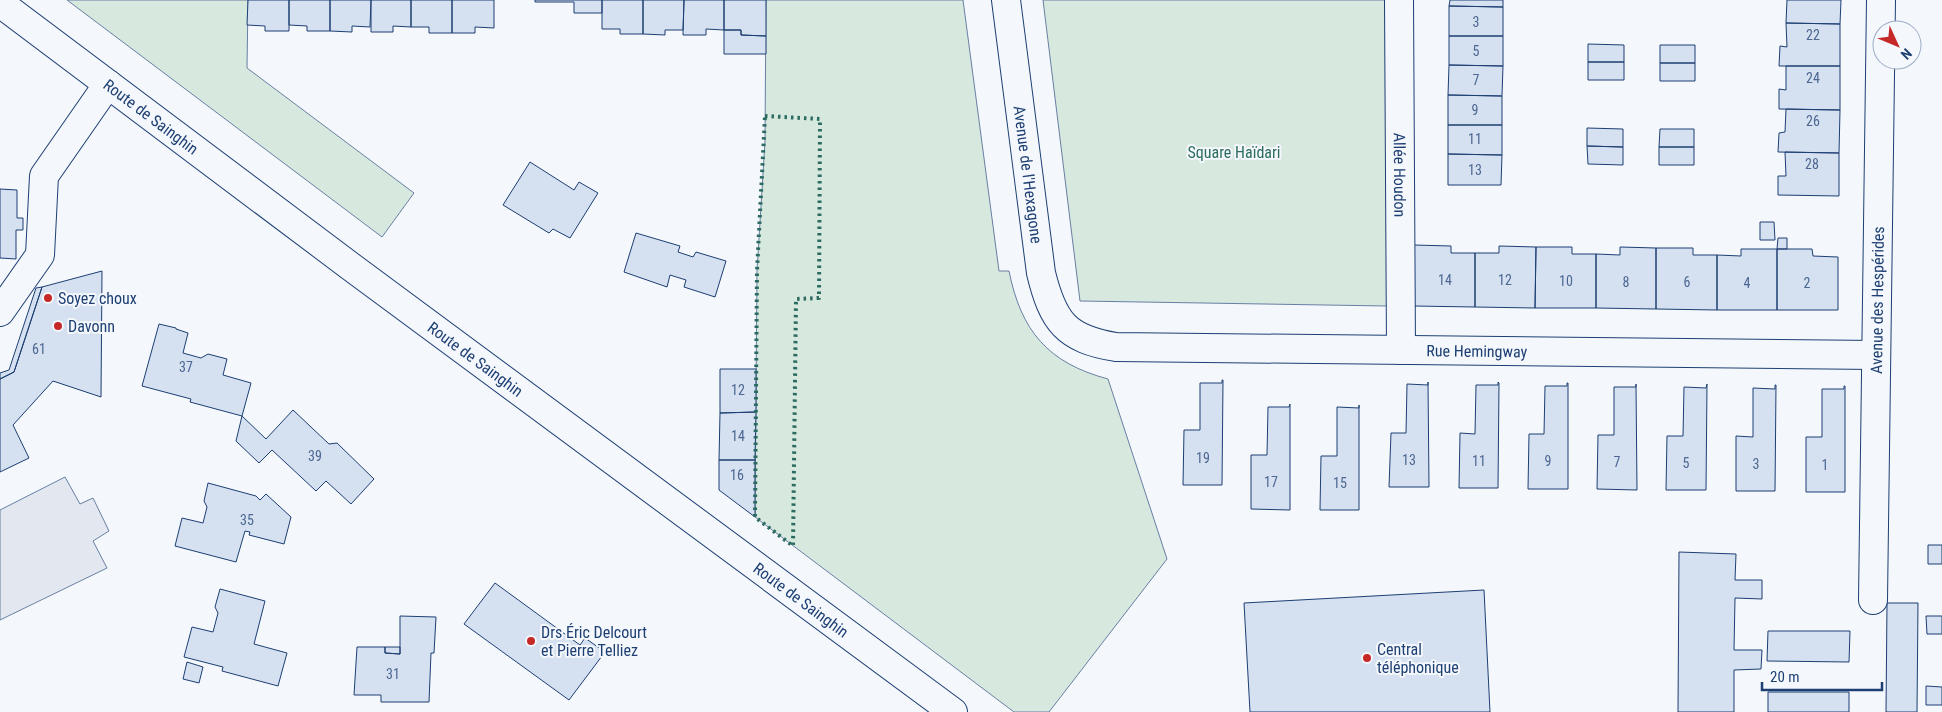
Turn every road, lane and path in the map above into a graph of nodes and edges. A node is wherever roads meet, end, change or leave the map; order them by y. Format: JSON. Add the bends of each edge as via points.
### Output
{"nodes":[{"id":1,"x":1006,"y":0,"type":"edge"},
{"id":2,"x":1399,"y":0,"type":"edge"},
{"id":3,"x":1881,"y":0,"type":"edge"},
{"id":4,"x":0,"y":3,"type":"edge"},
{"id":5,"x":108,"y":84,"type":"junction"},
{"id":6,"x":0,"y":312,"type":"edge"},
{"id":7,"x":1080,"y":338,"type":"joint"},
{"id":8,"x":1400,"y":350,"type":"junction"},
{"id":9,"x":1876,"y":355,"type":"junction"},
{"id":10,"x":1873,"y":600,"type":"dead end"},
{"id":11,"x":953,"y":712,"type":"edge"}],
"edges":[{"from":1,"to":7,"type":"street","name":"Avenue de l'Hexagone","via":[[1041,273],[1053,312]]},
{"from":2,"to":8,"type":"street","name":"Allée Houdon"},
{"from":3,"to":9,"type":"street","name":"Avenue des Hespérides"},
{"from":4,"to":5,"type":"street","name":"Route de Sainghin"},
{"from":5,"to":6,"type":"street","via":[[44,176],[40,255]]},
{"from":5,"to":11,"type":"street","name":"Route de Sainghin"},
{"from":7,"to":8,"type":"street","name":"Rue Hemingway","via":[[1116,347]]},
{"from":8,"to":9,"type":"street","name":"Rue Hemingway"},
{"from":9,"to":10,"type":"street","name":"Avenue des Hespérides"}]}
